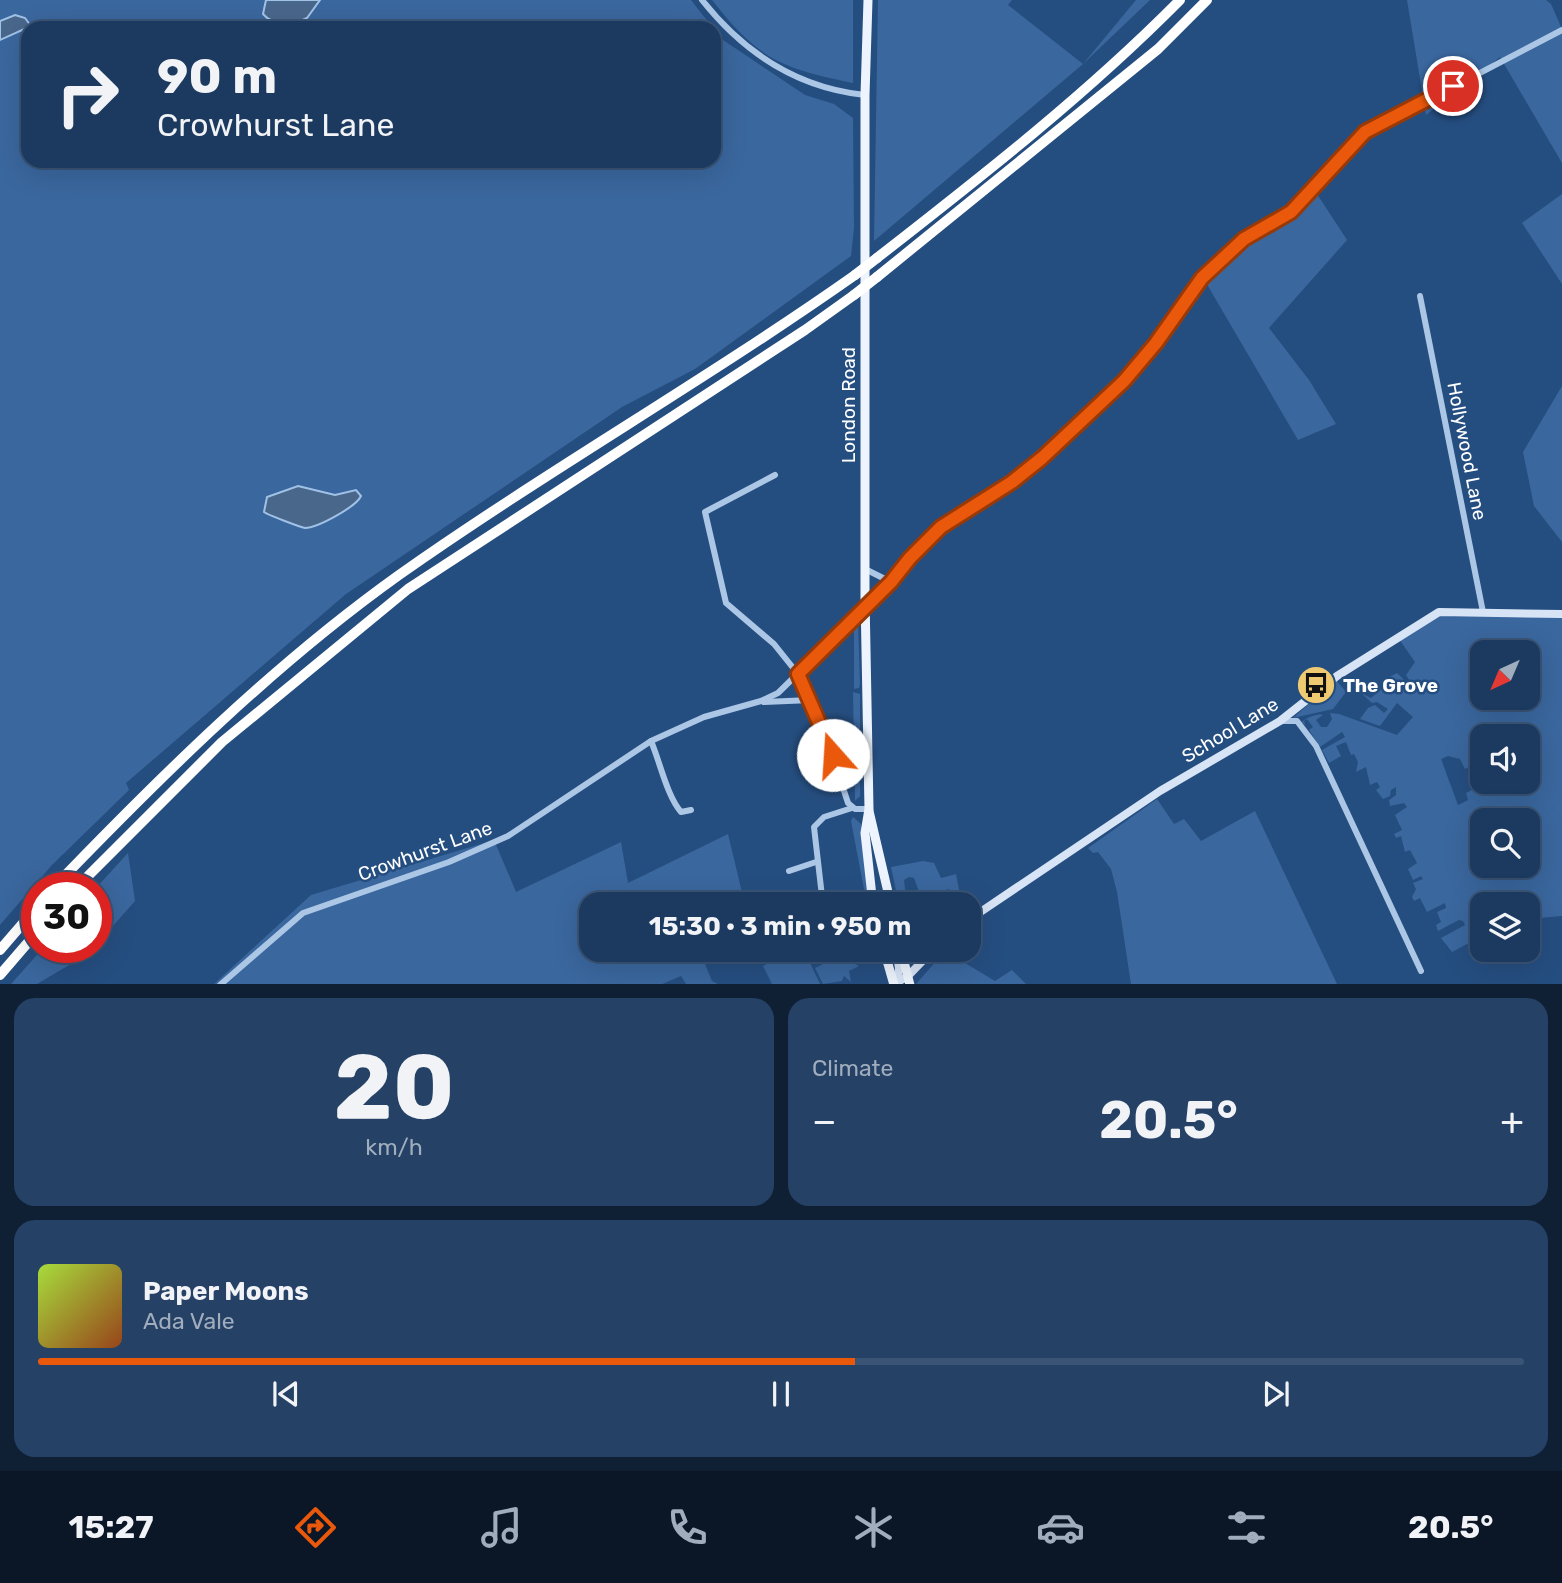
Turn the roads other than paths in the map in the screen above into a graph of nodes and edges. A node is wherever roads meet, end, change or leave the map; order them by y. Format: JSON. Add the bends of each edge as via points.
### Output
{"nodes":[{"id":1,"x":702,"y":0,"type":"edge"},
{"id":2,"x":868,"y":0,"type":"edge"},
{"id":3,"x":1180,"y":0,"type":"edge"},
{"id":4,"x":1207,"y":0,"type":"edge"},
{"id":5,"x":721,"y":21,"type":"edge"},
{"id":6,"x":721,"y":21,"type":"edge"},
{"id":7,"x":1562,"y":30,"type":"edge"},
{"id":8,"x":865,"y":96,"type":"junction"},
{"id":9,"x":1420,"y":296,"type":"dead end"},
{"id":10,"x":775,"y":475,"type":"dead end"},
{"id":11,"x":865,"y":569,"type":"junction"},
{"id":12,"x":891,"y":582,"type":"junction"},
{"id":13,"x":865,"y":607,"type":"junction"},
{"id":14,"x":1483,"y":612,"type":"junction"},
{"id":15,"x":1562,"y":614,"type":"edge"},
{"id":16,"x":798,"y":674,"type":"junction"},
{"id":17,"x":811,"y":700,"type":"junction"},
{"id":18,"x":761,"y":701,"type":"junction"},
{"id":19,"x":1280,"y":721,"type":"junction"},
{"id":20,"x":651,"y":741,"type":"junction"},
{"id":21,"x":852,"y":808,"type":"junction"},
{"id":22,"x":869,"y":809,"type":"junction"},
{"id":23,"x":691,"y":810,"type":"dead end"},
{"id":24,"x":816,"y":862,"type":"junction"},
{"id":25,"x":789,"y":871,"type":"dead end"},
{"id":26,"x":69,"y":872,"type":"edge"},
{"id":27,"x":92,"y":872,"type":"edge"},
{"id":28,"x":821,"y":892,"type":"edge"},
{"id":29,"x":872,"y":892,"type":"edge"},
{"id":30,"x":888,"y":892,"type":"edge"},
{"id":31,"x":981,"y":912,"type":"edge"},
{"id":32,"x":21,"y":926,"type":"edge"},
{"id":33,"x":0,"y":950,"type":"edge"},
{"id":34,"x":21,"y":951,"type":"edge"},
{"id":35,"x":890,"y":962,"type":"edge"},
{"id":36,"x":899,"y":962,"type":"edge"},
{"id":37,"x":921,"y":962,"type":"edge"},
{"id":38,"x":1421,"y":971,"type":"dead end"},
{"id":39,"x":0,"y":975,"type":"edge"},
{"id":40,"x":900,"y":983,"type":"edge"},
{"id":41,"x":221,"y":984,"type":"edge"}],
"edges":[{"from":1,"to":6,"type":"street"},
{"from":2,"to":8,"type":"main road","name":"London Road"},
{"from":3,"to":26,"type":"highway","bridge":true,"via":[[997,166],[855,275],[399,576],[213,730]]},
{"from":4,"to":27,"type":"highway","bridge":true,"via":[[1158,49],[854,295],[408,589],[222,742]]},
{"from":5,"to":8,"type":"street","via":[[762,58],[796,78]]},
{"from":7,"to":12,"type":"street","name":"Crowhurst Lane","via":[[1365,132],[1291,212],[1244,239],[1202,278],[1124,381],[1057,446],[1012,482],[941,527]]},
{"from":8,"to":11,"type":"main road","name":"London Road"},
{"from":9,"to":14,"type":"street","name":"Hollywood Lane"},
{"from":10,"to":16,"type":"street","via":[[705,512],[726,603],[774,643]]},
{"from":11,"to":12,"type":"street"},
{"from":11,"to":13,"type":"main road","name":"London Road"},
{"from":12,"to":13,"type":"street","name":"Crowhurst Lane"},
{"from":13,"to":16,"type":"street","name":"Crowhurst Lane"},
{"from":13,"to":22,"type":"main road","name":"London Road"},
{"from":14,"to":15,"type":"street","name":"School Lane"},
{"from":14,"to":19,"type":"street","name":"School Lane","via":[[1439,612],[1337,677]]},
{"from":16,"to":17,"type":"street"},
{"from":16,"to":18,"type":"street","name":"Crowhurst Lane"},
{"from":17,"to":18,"type":"street","name":"Crowhurst Lane"},
{"from":17,"to":21,"type":"street"},
{"from":18,"to":20,"type":"street","name":"Crowhurst Lane","via":[[704,717]]},
{"from":19,"to":31,"type":"street","name":"School Lane","via":[[1160,791]]},
{"from":19,"to":38,"type":"street","via":[[1297,721],[1316,746]]},
{"from":20,"to":23,"type":"street","via":[[673,803],[681,812]]},
{"from":20,"to":41,"type":"street","name":"Crowhurst Lane","via":[[508,836],[303,914]]},
{"from":21,"to":22,"type":"street"},
{"from":21,"to":24,"type":"street","via":[[816,824]]},
{"from":22,"to":29,"type":"main road","name":"London Road","via":[[865,833]]},
{"from":22,"to":30,"type":"main road","name":"London Road"},
{"from":24,"to":25,"type":"street"},
{"from":24,"to":28,"type":"street"},
{"from":32,"to":33,"type":"highway"},
{"from":34,"to":39,"type":"highway"},
{"from":35,"to":40,"type":"main road"},
{"from":36,"to":40,"type":"main road"},
{"from":37,"to":40,"type":"street"}]}
